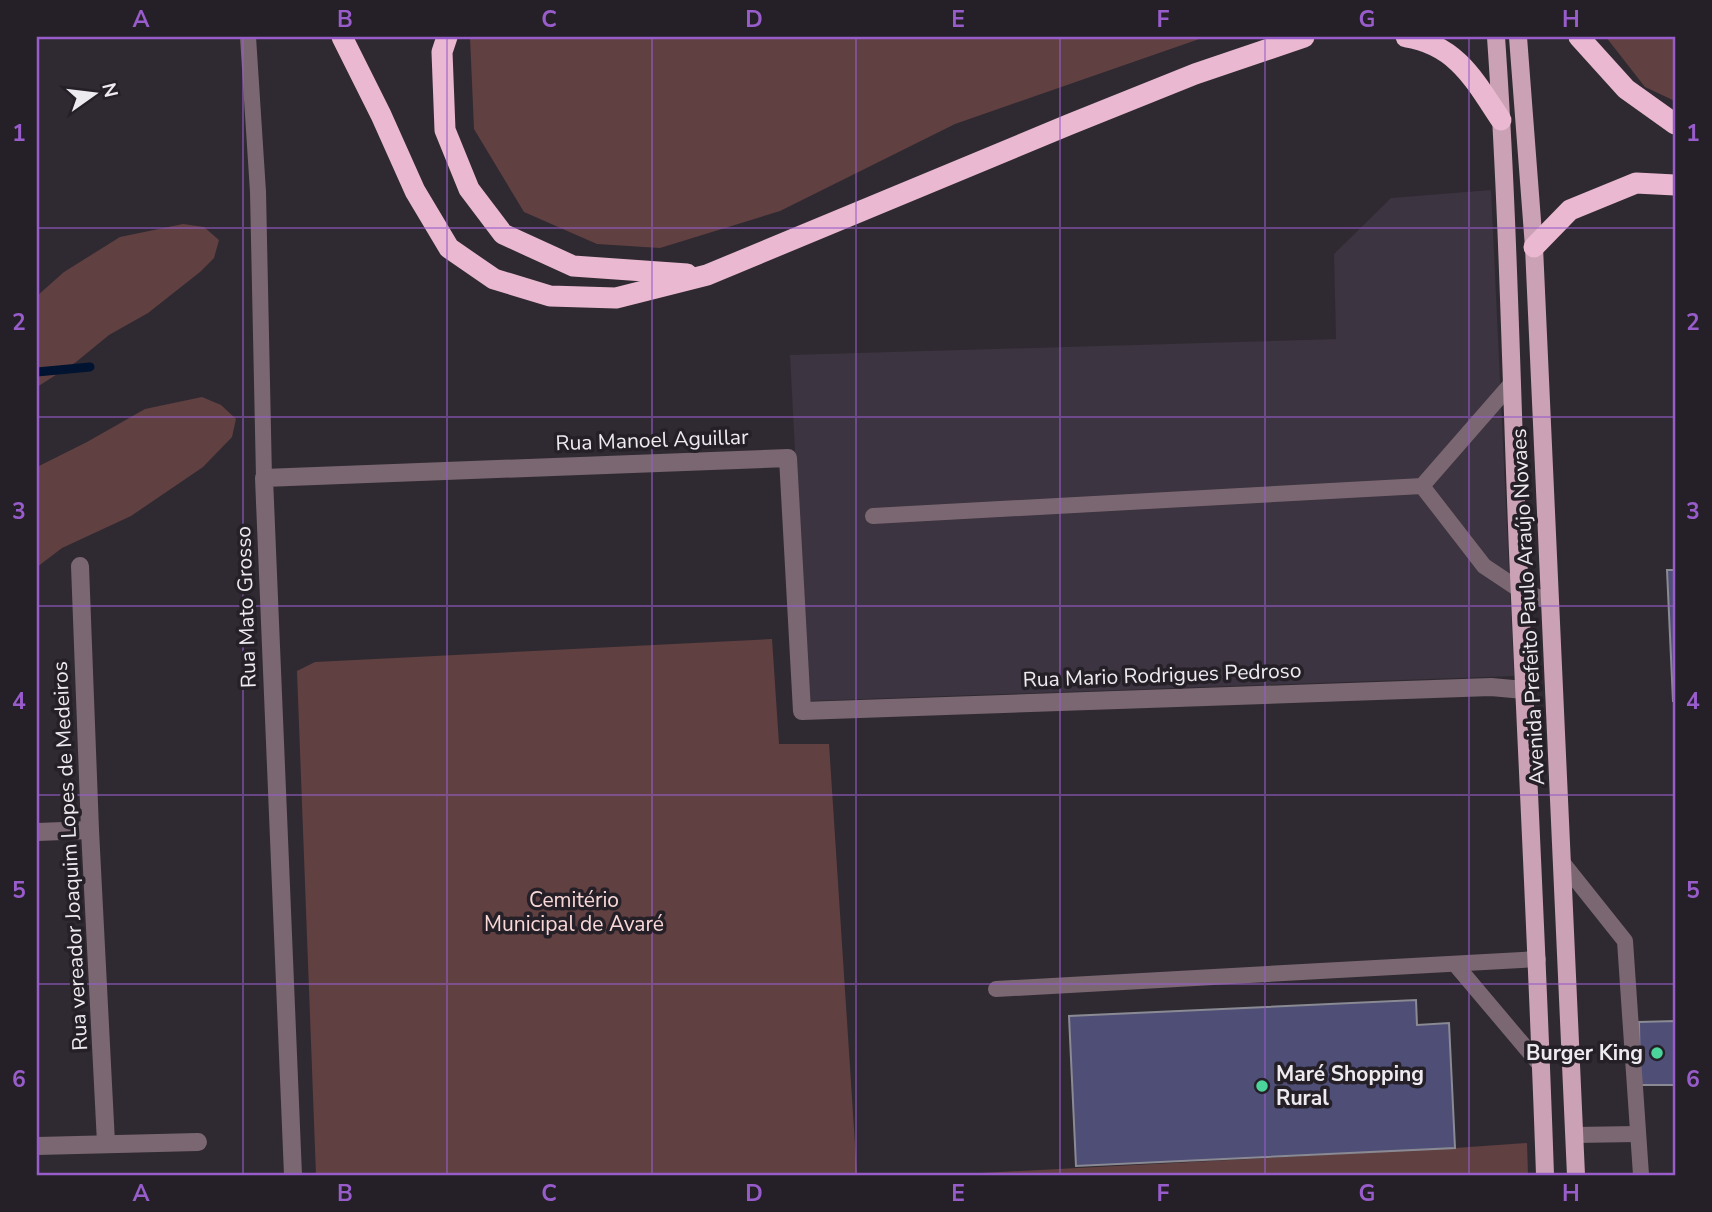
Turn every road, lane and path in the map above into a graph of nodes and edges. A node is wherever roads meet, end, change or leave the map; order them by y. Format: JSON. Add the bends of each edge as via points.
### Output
{"nodes":[{"id":1,"x":248,"y":37,"type":"edge"},
{"id":2,"x":342,"y":37,"type":"edge"},
{"id":3,"x":447,"y":37,"type":"edge"},
{"id":4,"x":1306,"y":37,"type":"edge"},
{"id":5,"x":1406,"y":37,"type":"edge"},
{"id":6,"x":1496,"y":37,"type":"edge"},
{"id":7,"x":1518,"y":37,"type":"edge"},
{"id":8,"x":1579,"y":37,"type":"edge"},
{"id":9,"x":1502,"y":120,"type":"junction"},
{"id":10,"x":1675,"y":124,"type":"edge"},
{"id":11,"x":1675,"y":185,"type":"edge"},
{"id":12,"x":1534,"y":247,"type":"junction"},
{"id":13,"x":707,"y":275,"type":"junction"},
{"id":14,"x":1511,"y":384,"type":"junction"},
{"id":15,"x":264,"y":478,"type":"junction"},
{"id":16,"x":1422,"y":486,"type":"junction"},
{"id":17,"x":873,"y":516,"type":"dead end"},
{"id":18,"x":80,"y":566,"type":"dead end"},
{"id":19,"x":1520,"y":590,"type":"junction"},
{"id":20,"x":1551,"y":603,"type":"junction"},
{"id":21,"x":1524,"y":690,"type":"junction"},
{"id":22,"x":802,"y":711,"type":"joint"},
{"id":23,"x":90,"y":830,"type":"junction"},
{"id":24,"x":37,"y":832,"type":"edge"},
{"id":25,"x":1562,"y":862,"type":"junction"},
{"id":26,"x":1538,"y":959,"type":"junction"},
{"id":27,"x":1455,"y":964,"type":"junction"},
{"id":28,"x":996,"y":989,"type":"dead end"},
{"id":29,"x":1542,"y":1067,"type":"junction"},
{"id":30,"x":1638,"y":1134,"type":"junction"},
{"id":31,"x":1574,"y":1135,"type":"junction"},
{"id":32,"x":198,"y":1142,"type":"dead end"},
{"id":33,"x":106,"y":1143,"type":"junction"},
{"id":34,"x":37,"y":1146,"type":"edge"},
{"id":35,"x":293,"y":1175,"type":"edge"},
{"id":36,"x":1545,"y":1175,"type":"edge"},
{"id":37,"x":1576,"y":1175,"type":"edge"},
{"id":38,"x":1641,"y":1175,"type":"edge"}],
"edges":[{"from":1,"to":15,"type":"lane","name":"Rua Mato Grosso","via":[[258,192]]},
{"from":2,"to":13,"type":"highway","via":[[415,191],[449,248],[494,279],[551,296],[615,299]]},
{"from":3,"to":13,"type":"highway","via":[[442,52],[445,130],[469,189],[503,234],[573,266]]},
{"from":4,"to":13,"type":"highway","via":[[1195,74]]},
{"from":5,"to":9,"type":"highway","via":[[1426,40],[1467,68]]},
{"from":6,"to":9,"type":"main road","name":"Avenida Prefeito Paulo Araújo Novaes"},
{"from":7,"to":12,"type":"main road","name":"Avenida Prefeito Paulo Araújo Novaes"},
{"from":8,"to":10,"type":"highway","via":[[1626,89]]},
{"from":9,"to":14,"type":"main road","name":"Avenida Prefeito Paulo Araújo Novaes"},
{"from":11,"to":12,"type":"highway","via":[[1636,183],[1570,210]]},
{"from":12,"to":20,"type":"main road","name":"Avenida Prefeito Paulo Araújo Novaes"},
{"from":14,"to":16,"type":"lane"},
{"from":14,"to":19,"type":"main road","name":"Avenida Prefeito Paulo Araújo Novaes"},
{"from":15,"to":22,"type":"street","name":"Rua Manoel Aguillar","via":[[788,458]]},
{"from":15,"to":35,"type":"street","name":"Rua Mato Grosso"},
{"from":16,"to":17,"type":"lane"},
{"from":16,"to":19,"type":"lane","via":[[1484,566]]},
{"from":18,"to":23,"type":"street","name":"Rua vereador Joaquim Lopes de Medeiros"},
{"from":19,"to":20,"type":"lane"},
{"from":19,"to":21,"type":"main road","name":"Avenida Prefeito Paulo Araújo Novaes"},
{"from":20,"to":25,"type":"main road","name":"Avenida Prefeito Paulo Araújo Novaes"},
{"from":21,"to":22,"type":"street","name":"Rua Mario Rodrigues Pedroso","via":[[1491,687]]},
{"from":21,"to":26,"type":"main road","name":"Avenida Prefeito Paulo Araújo Novaes"},
{"from":23,"to":24,"type":"street"},
{"from":23,"to":33,"type":"street","name":"Rua vereador Joaquim Lopes de Medeiros"},
{"from":25,"to":30,"type":"lane","via":[[1625,941]]},
{"from":25,"to":31,"type":"main road","name":"Avenida Prefeito Paulo Araújo Novaes"},
{"from":26,"to":27,"type":"lane"},
{"from":26,"to":29,"type":"main road","name":"Avenida Prefeito Paulo Araújo Novaes"},
{"from":27,"to":28,"type":"lane"},
{"from":27,"to":29,"type":"lane"},
{"from":29,"to":36,"type":"main road","name":"Avenida Prefeito Paulo Araújo Novaes"},
{"from":30,"to":31,"type":"lane"},
{"from":30,"to":38,"type":"lane"},
{"from":31,"to":37,"type":"main road","name":"Avenida Prefeito Paulo Araújo Novaes"},
{"from":32,"to":33,"type":"street"},
{"from":33,"to":34,"type":"street"}]}
